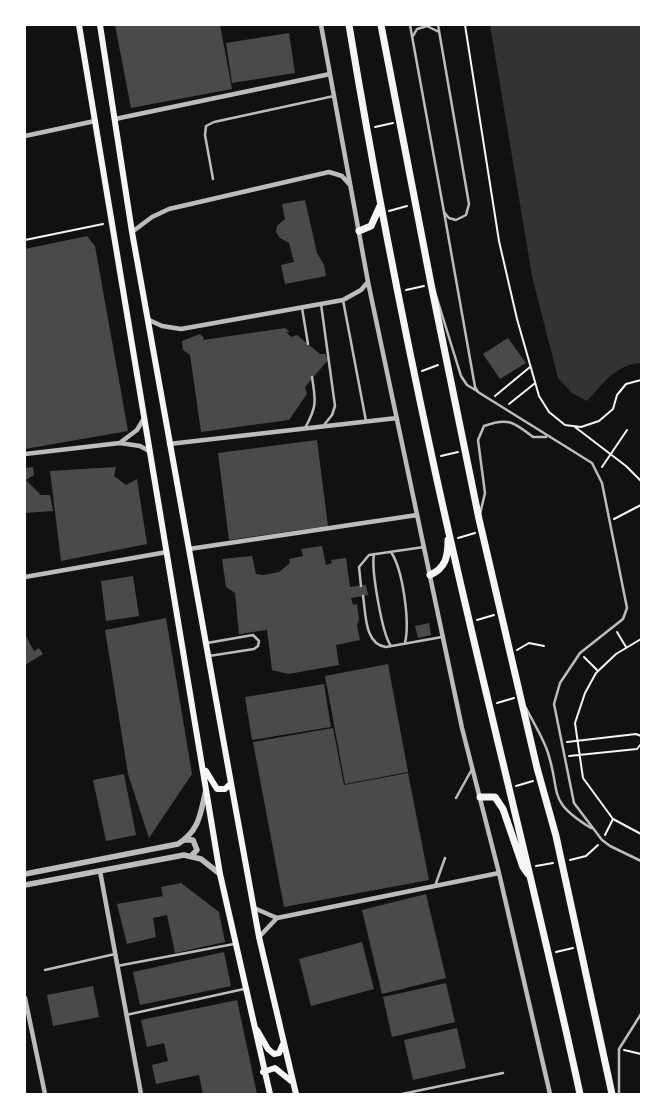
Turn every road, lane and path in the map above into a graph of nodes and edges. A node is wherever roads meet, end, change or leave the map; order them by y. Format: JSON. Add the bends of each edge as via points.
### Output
{"nodes":[{"id":1,"x":79,"y":25,"type":"edge"},
{"id":2,"x":100,"y":25,"type":"edge"},
{"id":3,"x":321,"y":25,"type":"edge"},
{"id":4,"x":349,"y":25,"type":"edge"},
{"id":5,"x":381,"y":25,"type":"edge"},
{"id":6,"x":410,"y":25,"type":"edge"},
{"id":7,"x":438,"y":25,"type":"edge"},
{"id":8,"x":465,"y":25,"type":"edge"},
{"id":9,"x":439,"y":33,"type":"junction"},
{"id":10,"x":412,"y":37,"type":"junction"},
{"id":11,"x":330,"y":74,"type":"junction"},
{"id":12,"x":334,"y":96,"type":"junction"},
{"id":13,"x":115,"y":119,"type":"junction"},
{"id":14,"x":95,"y":121,"type":"junction"},
{"id":15,"x":400,"y":121,"type":"junction"},
{"id":16,"x":366,"y":129,"type":"junction"},
{"id":17,"x":25,"y":136,"type":"edge"},
{"id":18,"x":213,"y":179,"type":"dead end"},
{"id":19,"x":350,"y":185,"type":"junction"},
{"id":20,"x":416,"y":204,"type":"junction"},
{"id":21,"x":380,"y":209,"type":"junction"},
{"id":22,"x":444,"y":212,"type":"junction"},
{"id":23,"x":112,"y":223,"type":"junction"},
{"id":24,"x":359,"y":231,"type":"junction"},
{"id":25,"x":132,"y":232,"type":"junction"},
{"id":26,"x":25,"y":240,"type":"edge"},
{"id":27,"x":368,"y":282,"type":"junction"},
{"id":28,"x":431,"y":284,"type":"junction"},
{"id":29,"x":398,"y":292,"type":"junction"},
{"id":30,"x":343,"y":300,"type":"junction"},
{"id":31,"x":321,"y":304,"type":"junction"},
{"id":32,"x":302,"y":306,"type":"junction"},
{"id":33,"x":149,"y":320,"type":"junction"},
{"id":34,"x":308,"y":344,"type":"dead end"},
{"id":35,"x":448,"y":362,"type":"junction"},
{"id":36,"x":530,"y":366,"type":"junction"},
{"id":37,"x":415,"y":374,"type":"junction"},
{"id":38,"x":312,"y":377,"type":"dead end"},
{"id":39,"x":641,"y":380,"type":"edge"},
{"id":40,"x":534,"y":384,"type":"junction"},
{"id":41,"x":478,"y":392,"type":"junction"},
{"id":42,"x":491,"y":400,"type":"junction"},
{"id":43,"x":504,"y":408,"type":"junction"},
{"id":44,"x":397,"y":418,"type":"junction"},
{"id":45,"x":143,"y":420,"type":"junction"},
{"id":46,"x":366,"y":421,"type":"junction"},
{"id":47,"x":324,"y":426,"type":"junction"},
{"id":48,"x":574,"y":426,"type":"junction"},
{"id":49,"x":305,"y":428,"type":"junction"},
{"id":50,"x":627,"y":430,"type":"dead end"},
{"id":51,"x":548,"y":437,"type":"junction"},
{"id":52,"x":120,"y":442,"type":"junction"},
{"id":53,"x":169,"y":444,"type":"junction"},
{"id":54,"x":465,"y":450,"type":"junction"},
{"id":55,"x":149,"y":451,"type":"junction"},
{"id":56,"x":25,"y":454,"type":"edge"},
{"id":57,"x":612,"y":455,"type":"junction"},
{"id":58,"x":432,"y":459,"type":"junction"},
{"id":59,"x":597,"y":473,"type":"junction"},
{"id":60,"x":641,"y":481,"type":"edge"},
{"id":61,"x":641,"y":505,"type":"edge"},
{"id":62,"x":417,"y":515,"type":"junction"},
{"id":63,"x":479,"y":519,"type":"junction"},
{"id":64,"x":610,"y":521,"type":"junction"},
{"id":65,"x":449,"y":529,"type":"junction"},
{"id":66,"x":482,"y":531,"type":"junction"},
{"id":67,"x":451,"y":540,"type":"junction"},
{"id":68,"x":424,"y":547,"type":"junction"},
{"id":69,"x":189,"y":549,"type":"junction"},
{"id":70,"x":167,"y":552,"type":"junction"},
{"id":71,"x":391,"y":552,"type":"junction"},
{"id":72,"x":374,"y":554,"type":"junction"},
{"id":73,"x":430,"y":576,"type":"junction"},
{"id":74,"x":25,"y":577,"type":"edge"},
{"id":75,"x":361,"y":586,"type":"dead end"},
{"id":76,"x":363,"y":596,"type":"dead end"},
{"id":77,"x":501,"y":613,"type":"junction"},
{"id":78,"x":470,"y":622,"type":"junction"},
{"id":79,"x":614,"y":626,"type":"junction"},
{"id":80,"x":443,"y":637,"type":"junction"},
{"id":81,"x":641,"y":639,"type":"edge"},
{"id":82,"x":206,"y":643,"type":"junction"},
{"id":83,"x":405,"y":643,"type":"junction"},
{"id":84,"x":391,"y":646,"type":"junction"},
{"id":85,"x":544,"y":646,"type":"dead end"},
{"id":86,"x":626,"y":647,"type":"junction"},
{"id":87,"x":580,"y":653,"type":"junction"},
{"id":88,"x":511,"y":655,"type":"junction"},
{"id":89,"x":208,"y":656,"type":"junction"},
{"id":90,"x":598,"y":671,"type":"junction"},
{"id":91,"x":521,"y":698,"type":"junction"},
{"id":92,"x":490,"y":705,"type":"junction"},
{"id":93,"x":641,"y":736,"type":"edge"},
{"id":94,"x":576,"y":741,"type":"junction"},
{"id":95,"x":562,"y":742,"type":"junction"},
{"id":96,"x":641,"y":744,"type":"edge"},
{"id":97,"x":578,"y":755,"type":"junction"},
{"id":98,"x":564,"y":756,"type":"junction"},
{"id":99,"x":203,"y":763,"type":"junction"},
{"id":100,"x":473,"y":768,"type":"junction"},
{"id":101,"x":540,"y":779,"type":"junction"},
{"id":102,"x":231,"y":783,"type":"junction"},
{"id":103,"x":206,"y":788,"type":"junction"},
{"id":104,"x":509,"y":788,"type":"junction"},
{"id":105,"x":480,"y":797,"type":"junction"},
{"id":106,"x":456,"y":798,"type":"dead end"},
{"id":107,"x":613,"y":819,"type":"junction"},
{"id":108,"x":592,"y":828,"type":"junction"},
{"id":109,"x":641,"y":834,"type":"edge"},
{"id":110,"x":185,"y":840,"type":"junction"},
{"id":111,"x":602,"y":840,"type":"junction"},
{"id":112,"x":192,"y":856,"type":"junction"},
{"id":113,"x":445,"y":858,"type":"dead end"},
{"id":114,"x":561,"y":861,"type":"junction"},
{"id":115,"x":641,"y":861,"type":"edge"},
{"id":116,"x":528,"y":868,"type":"junction"},
{"id":117,"x":100,"y":871,"type":"junction"},
{"id":118,"x":499,"y":873,"type":"junction"},
{"id":119,"x":25,"y":874,"type":"edge"},
{"id":120,"x":220,"y":874,"type":"junction"},
{"id":121,"x":530,"y":877,"type":"junction"},
{"id":122,"x":25,"y":885,"type":"edge"},
{"id":123,"x":435,"y":886,"type":"junction"},
{"id":124,"x":254,"y":908,"type":"junction"},
{"id":125,"x":278,"y":918,"type":"junction"},
{"id":126,"x":259,"y":937,"type":"junction"},
{"id":127,"x":236,"y":944,"type":"junction"},
{"id":128,"x":580,"y":946,"type":"junction"},
{"id":129,"x":115,"y":954,"type":"junction"},
{"id":130,"x":549,"y":954,"type":"junction"},
{"id":131,"x":118,"y":966,"type":"junction"},
{"id":132,"x":45,"y":970,"type":"dead end"},
{"id":133,"x":246,"y":988,"type":"junction"},
{"id":134,"x":25,"y":998,"type":"edge"},
{"id":135,"x":641,"y":1014,"type":"edge"},
{"id":136,"x":126,"y":1015,"type":"junction"},
{"id":137,"x":254,"y":1024,"type":"junction"},
{"id":138,"x":284,"y":1044,"type":"junction"},
{"id":139,"x":619,"y":1050,"type":"junction"},
{"id":140,"x":641,"y":1054,"type":"edge"},
{"id":141,"x":263,"y":1072,"type":"junction"},
{"id":142,"x":503,"y":1074,"type":"dead end"},
{"id":143,"x":292,"y":1082,"type":"junction"},
{"id":144,"x":45,"y":1094,"type":"edge"},
{"id":145,"x":141,"y":1094,"type":"edge"},
{"id":146,"x":270,"y":1094,"type":"edge"},
{"id":147,"x":296,"y":1094,"type":"edge"},
{"id":148,"x":402,"y":1094,"type":"edge"},
{"id":149,"x":550,"y":1094,"type":"edge"},
{"id":150,"x":580,"y":1094,"type":"edge"},
{"id":151,"x":610,"y":1094,"type":"edge"},
{"id":152,"x":619,"y":1094,"type":"edge"}],
"edges":[{"from":1,"to":14,"type":"main road"},
{"from":2,"to":13,"type":"main road"},
{"from":3,"to":11,"type":"street"},
{"from":4,"to":16,"type":"main road"},
{"from":5,"to":15,"type":"main road"},
{"from":6,"to":10,"type":"lane"},
{"from":7,"to":9,"type":"lane"},
{"from":8,"to":36,"type":"path","via":[[499,241]]},
{"from":9,"to":10,"type":"lane","via":[[432,27],[422,27]]},
{"from":9,"to":22,"type":"lane","via":[[469,208],[460,219],[449,218]]},
{"from":10,"to":22,"type":"lane"},
{"from":11,"to":12,"type":"street"},
{"from":11,"to":13,"type":"street"},
{"from":12,"to":18,"type":"lane","via":[[206,126]]},
{"from":12,"to":19,"type":"street"},
{"from":13,"to":25,"type":"main road"},
{"from":14,"to":17,"type":"street"},
{"from":14,"to":23,"type":"main road"},
{"from":15,"to":16,"type":"path"},
{"from":15,"to":20,"type":"main road"},
{"from":16,"to":21,"type":"main road"},
{"from":19,"to":24,"type":"street"},
{"from":19,"to":25,"type":"street","via":[[342,176],[329,172],[169,210],[152,217]]},
{"from":20,"to":21,"type":"path"},
{"from":20,"to":28,"type":"main road"},
{"from":21,"to":24,"type":"main road","via":[[371,226]]},
{"from":21,"to":29,"type":"main road"},
{"from":22,"to":41,"type":"lane","via":[[473,379]]},
{"from":23,"to":26,"type":"path"},
{"from":23,"to":45,"type":"main road"},
{"from":24,"to":27,"type":"street"},
{"from":25,"to":33,"type":"main road"},
{"from":27,"to":30,"type":"street"},
{"from":27,"to":44,"type":"street"},
{"from":28,"to":29,"type":"path"},
{"from":28,"to":35,"type":"main road"},
{"from":28,"to":41,"type":"lane","via":[[441,305],[460,376]]},
{"from":29,"to":37,"type":"main road"},
{"from":30,"to":31,"type":"street"},
{"from":30,"to":46,"type":"lane"},
{"from":31,"to":32,"type":"street"},
{"from":31,"to":47,"type":"lane","via":[[336,406]]},
{"from":32,"to":33,"type":"street","via":[[181,329]]},
{"from":32,"to":34,"type":"lane"},
{"from":33,"to":53,"type":"main road"},
{"from":35,"to":37,"type":"path"},
{"from":35,"to":54,"type":"main road"},
{"from":36,"to":40,"type":"path"},
{"from":36,"to":42,"type":"path"},
{"from":37,"to":58,"type":"main road"},
{"from":38,"to":49,"type":"lane","via":[[315,410]]},
{"from":39,"to":48,"type":"path","via":[[626,384],[617,395],[613,409],[599,421],[582,427]]},
{"from":40,"to":43,"type":"path"},
{"from":40,"to":48,"type":"path","via":[[549,412],[565,425]]},
{"from":41,"to":42,"type":"lane"},
{"from":42,"to":43,"type":"lane"},
{"from":43,"to":51,"type":"lane"},
{"from":44,"to":46,"type":"street"},
{"from":44,"to":62,"type":"street"},
{"from":45,"to":52,"type":"street","via":[[130,437]]},
{"from":45,"to":55,"type":"main road"},
{"from":46,"to":47,"type":"street"},
{"from":47,"to":49,"type":"street"},
{"from":48,"to":57,"type":"path"},
{"from":49,"to":53,"type":"street"},
{"from":50,"to":57,"type":"path"},
{"from":51,"to":59,"type":"lane","via":[[592,463]]},
{"from":51,"to":63,"type":"lane","via":[[533,437],[515,423],[499,420],[484,426],[478,440],[485,493]]},
{"from":52,"to":55,"type":"street"},
{"from":52,"to":56,"type":"street"},
{"from":53,"to":69,"type":"main road"},
{"from":54,"to":58,"type":"path"},
{"from":54,"to":63,"type":"main road"},
{"from":55,"to":70,"type":"main road"},
{"from":57,"to":59,"type":"path"},
{"from":57,"to":60,"type":"path"},
{"from":58,"to":65,"type":"main road"},
{"from":59,"to":64,"type":"lane"},
{"from":61,"to":64,"type":"path"},
{"from":62,"to":68,"type":"street"},
{"from":62,"to":69,"type":"street"},
{"from":63,"to":66,"type":"main road"},
{"from":64,"to":79,"type":"lane","via":[[627,608],[624,619]]},
{"from":65,"to":67,"type":"main road"},
{"from":65,"to":73,"type":"main road","via":[[445,563]]},
{"from":66,"to":67,"type":"path"},
{"from":66,"to":77,"type":"main road"},
{"from":67,"to":78,"type":"main road"},
{"from":68,"to":71,"type":"lane"},
{"from":68,"to":73,"type":"street"},
{"from":69,"to":82,"type":"main road"},
{"from":70,"to":74,"type":"street"},
{"from":70,"to":99,"type":"main road"},
{"from":71,"to":72,"type":"lane"},
{"from":71,"to":83,"type":"lane","via":[[397,564],[407,620]]},
{"from":72,"to":75,"type":"lane","via":[[361,562]]},
{"from":72,"to":84,"type":"lane","via":[[383,624]]},
{"from":73,"to":80,"type":"street"},
{"from":76,"to":84,"type":"lane","via":[[371,638],[377,644]]},
{"from":77,"to":78,"type":"path"},
{"from":77,"to":88,"type":"main road"},
{"from":78,"to":92,"type":"main road"},
{"from":79,"to":86,"type":"path"},
{"from":79,"to":87,"type":"lane"},
{"from":80,"to":83,"type":"lane"},
{"from":80,"to":100,"type":"street"},
{"from":81,"to":86,"type":"path"},
{"from":82,"to":89,"type":"main road"},
{"from":82,"to":89,"type":"lane","via":[[254,635],[259,641],[254,649]]},
{"from":83,"to":84,"type":"lane"},
{"from":85,"to":88,"type":"path","via":[[529,643]]},
{"from":86,"to":90,"type":"path"},
{"from":87,"to":90,"type":"path"},
{"from":87,"to":95,"type":"lane","via":[[560,683],[554,704]]},
{"from":88,"to":91,"type":"main road"},
{"from":89,"to":102,"type":"main road"},
{"from":90,"to":94,"type":"path","via":[[585,693],[575,722]]},
{"from":91,"to":92,"type":"path"},
{"from":91,"to":101,"type":"main road"},
{"from":91,"to":108,"type":"lane","via":[[547,750],[557,797],[569,814]]},
{"from":92,"to":104,"type":"main road"},
{"from":93,"to":94,"type":"path"},
{"from":94,"to":95,"type":"path"},
{"from":94,"to":97,"type":"path"},
{"from":95,"to":98,"type":"lane"},
{"from":96,"to":97,"type":"path","via":[[637,749]]},
{"from":97,"to":98,"type":"path"},
{"from":97,"to":107,"type":"path","via":[[583,778]]},
{"from":98,"to":108,"type":"lane","via":[[574,803]]},
{"from":99,"to":102,"type":"main road","via":[[215,788],[222,790]]},
{"from":99,"to":103,"type":"main road"},
{"from":100,"to":105,"type":"street"},
{"from":100,"to":106,"type":"lane"},
{"from":101,"to":104,"type":"path"},
{"from":101,"to":114,"type":"main road"},
{"from":102,"to":124,"type":"main road"},
{"from":103,"to":110,"type":"street","via":[[196,828]]},
{"from":103,"to":120,"type":"main road"},
{"from":104,"to":116,"type":"main road"},
{"from":105,"to":118,"type":"street"},
{"from":105,"to":121,"type":"main road","via":[[495,797],[503,809],[522,867]]},
{"from":107,"to":109,"type":"path"},
{"from":107,"to":111,"type":"path"},
{"from":108,"to":111,"type":"lane"},
{"from":110,"to":112,"type":"street","via":[[192,840],[195,844],[197,850]]},
{"from":110,"to":119,"type":"street"},
{"from":111,"to":114,"type":"path","via":[[586,856]]},
{"from":111,"to":115,"type":"lane"},
{"from":112,"to":117,"type":"street","via":[[164,858]]},
{"from":112,"to":120,"type":"street"},
{"from":113,"to":123,"type":"lane"},
{"from":114,"to":116,"type":"path"},
{"from":114,"to":128,"type":"main road"},
{"from":116,"to":121,"type":"main road"},
{"from":117,"to":122,"type":"street"},
{"from":117,"to":129,"type":"street"},
{"from":118,"to":123,"type":"street"},
{"from":118,"to":149,"type":"street"},
{"from":120,"to":127,"type":"main road"},
{"from":121,"to":130,"type":"main road"},
{"from":123,"to":125,"type":"street"},
{"from":124,"to":125,"type":"street"},
{"from":124,"to":126,"type":"main road"},
{"from":125,"to":126,"type":"street"},
{"from":126,"to":138,"type":"main road"},
{"from":127,"to":131,"type":"lane"},
{"from":127,"to":133,"type":"main road"},
{"from":128,"to":130,"type":"path"},
{"from":128,"to":151,"type":"main road"},
{"from":129,"to":131,"type":"street"},
{"from":129,"to":132,"type":"lane"},
{"from":130,"to":150,"type":"main road"},
{"from":131,"to":136,"type":"street"},
{"from":133,"to":136,"type":"lane"},
{"from":133,"to":137,"type":"main road"},
{"from":134,"to":144,"type":"street"},
{"from":135,"to":139,"type":"lane"},
{"from":136,"to":145,"type":"street"},
{"from":137,"to":138,"type":"main road","via":[[274,1054],[279,1053]]},
{"from":137,"to":141,"type":"main road"},
{"from":138,"to":143,"type":"main road"},
{"from":139,"to":140,"type":"path"},
{"from":139,"to":152,"type":"lane"},
{"from":141,"to":143,"type":"main road","via":[[275,1068]]},
{"from":141,"to":146,"type":"main road"},
{"from":142,"to":148,"type":"lane"},
{"from":143,"to":147,"type":"main road"}]}
